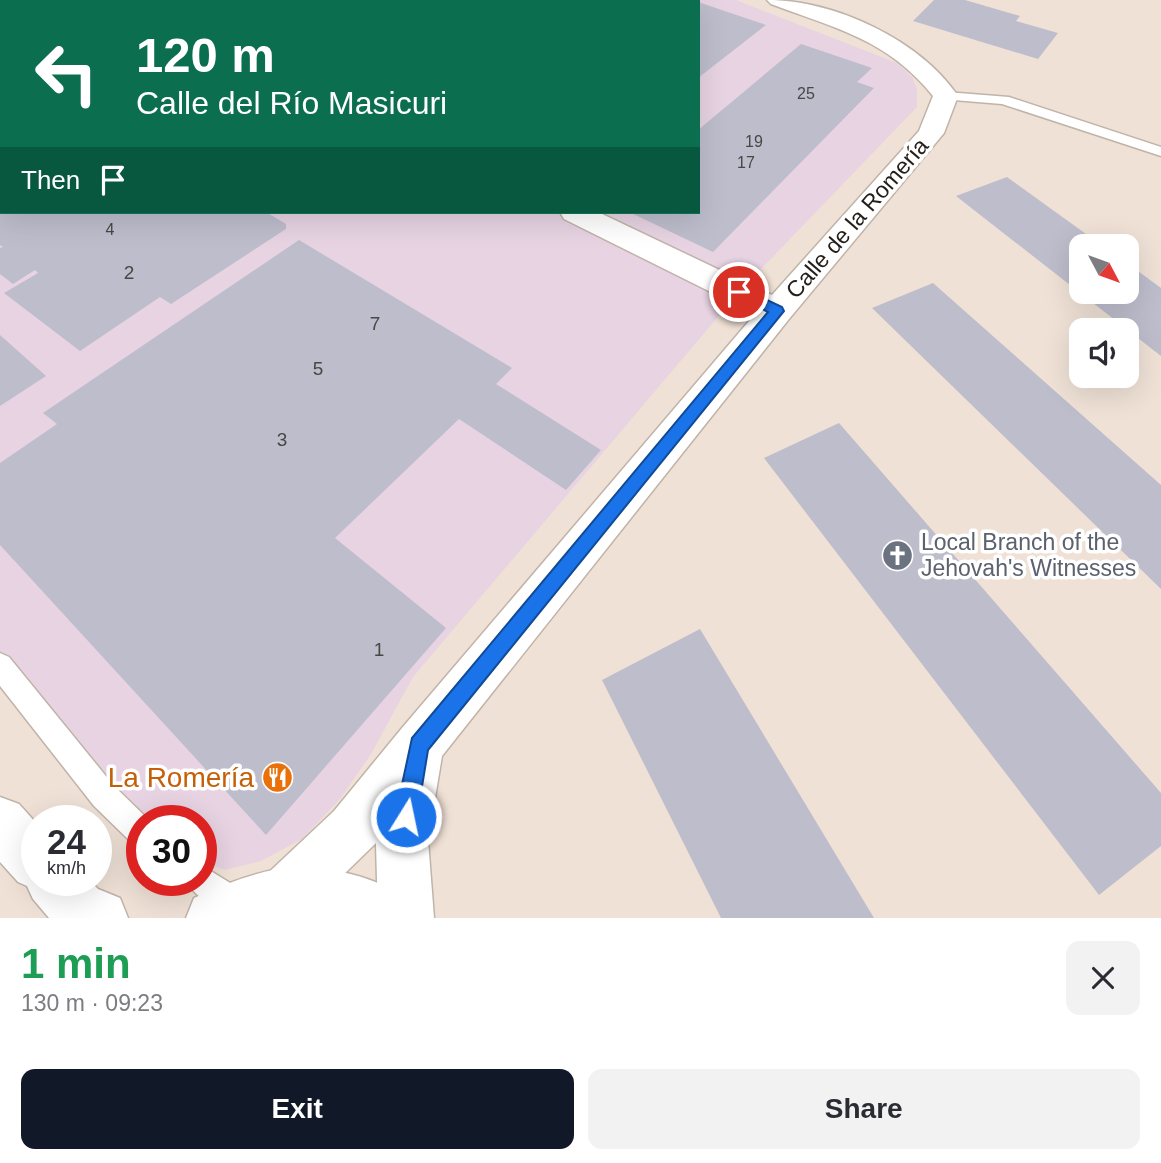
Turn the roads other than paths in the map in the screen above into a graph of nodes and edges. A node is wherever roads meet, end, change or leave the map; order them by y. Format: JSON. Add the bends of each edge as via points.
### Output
{"nodes":[{"id":1,"x":778,"y":0,"type":"edge"},
{"id":2,"x":946,"y":96,"type":"junction"},
{"id":3,"x":1161,"y":152,"type":"edge"},
{"id":4,"x":578,"y":214,"type":"edge"},
{"id":5,"x":777,"y":311,"type":"junction"},
{"id":6,"x":0,"y":666,"type":"edge"},
{"id":7,"x":419,"y":746,"type":"junction"},
{"id":8,"x":126,"y":817,"type":"edge"},
{"id":9,"x":0,"y":823,"type":"edge"},
{"id":10,"x":21,"y":846,"type":"edge"},
{"id":11,"x":66,"y":896,"type":"edge"},
{"id":12,"x":234,"y":899,"type":"edge"},
{"id":13,"x":100,"y":918,"type":"edge"},
{"id":14,"x":382,"y":918,"type":"edge"},
{"id":15,"x":407,"y":918,"type":"edge"}],
"edges":[{"from":1,"to":2,"type":"street","via":[[877,36],[922,67]]},
{"from":2,"to":3,"type":"lane","via":[[1004,100]]},
{"from":2,"to":5,"type":"street","name":"Calle de la Romería","via":[[930,134]]},
{"from":4,"to":5,"type":"street"},
{"from":5,"to":7,"type":"street","name":"Calle de la Romería"},
{"from":6,"to":8,"type":"lane"},
{"from":7,"to":12,"type":"street","name":"Calle de la Romería","via":[[353,830]]},
{"from":7,"to":15,"type":"street","name":"Calle de la Romería","via":[[402,841]]},
{"from":9,"to":10,"type":"street"},
{"from":11,"to":13,"type":"street","via":[[80,911]]},
{"from":12,"to":14,"type":"street","via":[[331,895]]}]}
